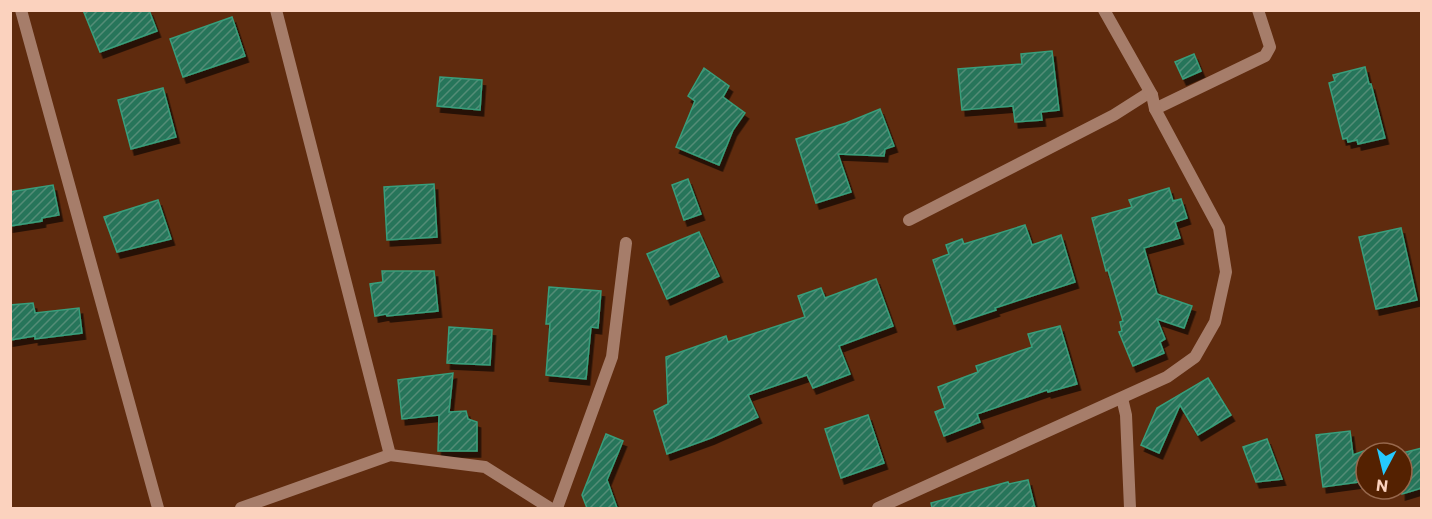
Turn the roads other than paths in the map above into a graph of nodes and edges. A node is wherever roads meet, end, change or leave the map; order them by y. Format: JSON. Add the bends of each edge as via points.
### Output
{"nodes":[{"id":1,"x":21,"y":10,"type":"edge"},
{"id":2,"x":276,"y":10,"type":"edge"},
{"id":3,"x":1104,"y":10,"type":"edge"},
{"id":4,"x":1258,"y":10,"type":"edge"},
{"id":5,"x":1152,"y":95,"type":"junction"},
{"id":6,"x":1155,"y":109,"type":"junction"},
{"id":7,"x":909,"y":220,"type":"dead end"},
{"id":8,"x":626,"y":243,"type":"dead end"},
{"id":9,"x":1122,"y":398,"type":"junction"},
{"id":10,"x":390,"y":455,"type":"junction"},
{"id":11,"x":158,"y":508,"type":"edge"},
{"id":12,"x":241,"y":508,"type":"edge"},
{"id":13,"x":550,"y":508,"type":"edge"},
{"id":14,"x":557,"y":508,"type":"edge"},
{"id":15,"x":878,"y":508,"type":"edge"},
{"id":16,"x":1130,"y":508,"type":"edge"}],
"edges":[{"from":1,"to":11,"type":"street"},
{"from":2,"to":10,"type":"street"},
{"from":3,"to":5,"type":"street"},
{"from":4,"to":6,"type":"street","via":[[1270,47],[1264,56]]},
{"from":5,"to":6,"type":"street"},
{"from":5,"to":7,"type":"street","via":[[1147,94],[1114,115]]},
{"from":6,"to":9,"type":"street","via":[[1219,228],[1226,272],[1215,322],[1195,357],[1167,377]]},
{"from":8,"to":14,"type":"street","via":[[612,357]]},
{"from":9,"to":15,"type":"street"},
{"from":9,"to":16,"type":"street"},
{"from":10,"to":12,"type":"street"},
{"from":10,"to":13,"type":"street","via":[[485,467]]}]}
